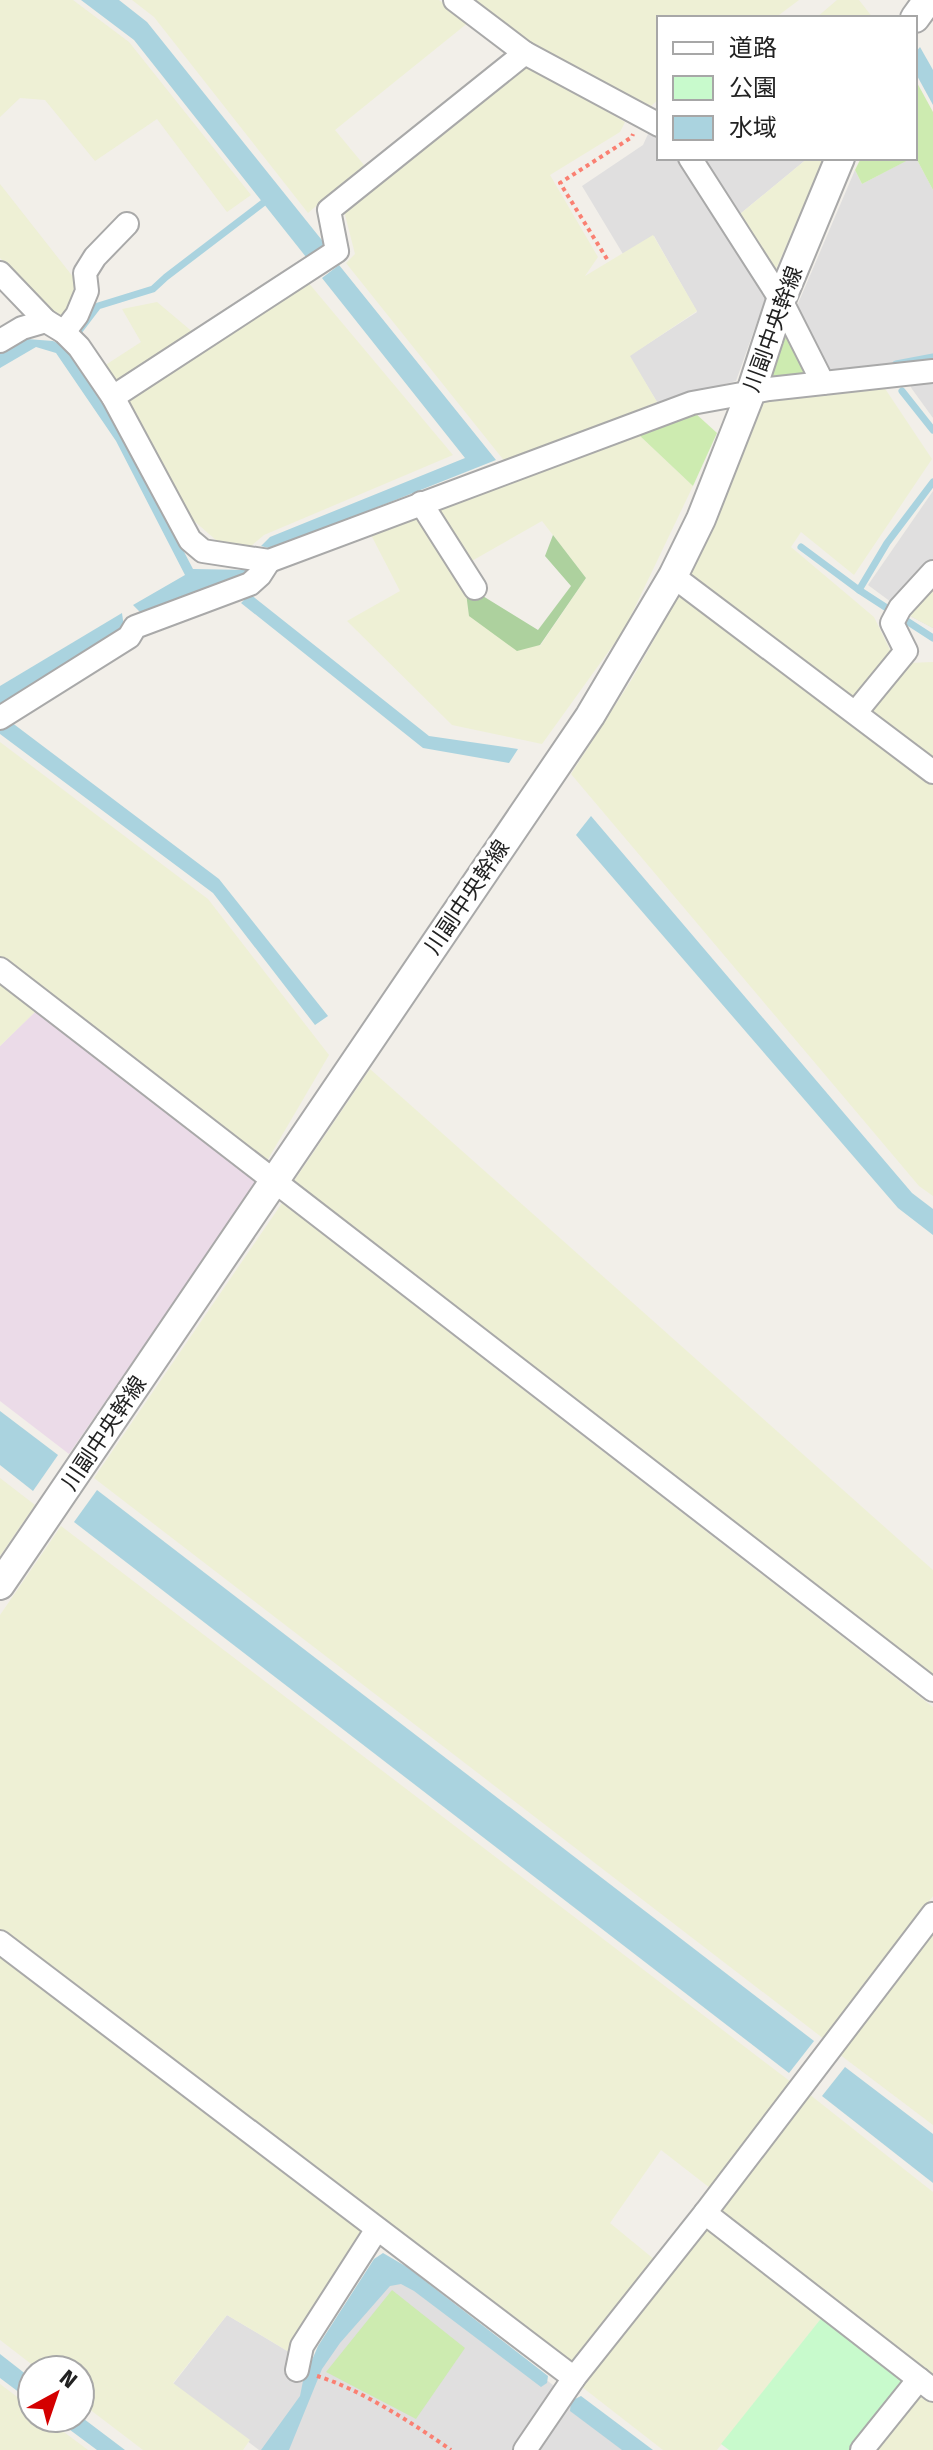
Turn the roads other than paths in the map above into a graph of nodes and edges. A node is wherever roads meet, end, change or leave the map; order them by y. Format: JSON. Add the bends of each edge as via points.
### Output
{"nodes":[{"id":1,"x":455,"y":0,"type":"edge"},
{"id":2,"x":525,"y":53,"type":"junction"},
{"id":3,"x":649,"y":121,"type":"edge"},
{"id":4,"x":691,"y":160,"type":"edge"},
{"id":5,"x":839,"y":160,"type":"edge"},
{"id":6,"x":127,"y":224,"type":"dead end"},
{"id":7,"x":0,"y":273,"type":"edge"},
{"id":8,"x":781,"y":300,"type":"junction"},
{"id":9,"x":55,"y":326,"type":"junction"},
{"id":10,"x":0,"y":341,"type":"edge"},
{"id":11,"x":933,"y":371,"type":"edge"},
{"id":12,"x":823,"y":383,"type":"junction"},
{"id":13,"x":751,"y":392,"type":"junction"},
{"id":14,"x":113,"y":397,"type":"junction"},
{"id":15,"x":421,"y":503,"type":"junction"},
{"id":16,"x":269,"y":561,"type":"junction"},
{"id":17,"x":933,"y":572,"type":"edge"},
{"id":18,"x":673,"y":576,"type":"junction"},
{"id":19,"x":475,"y":588,"type":"dead end"},
{"id":20,"x":856,"y":712,"type":"junction"},
{"id":21,"x":0,"y":718,"type":"edge"},
{"id":22,"x":933,"y":772,"type":"edge"},
{"id":23,"x":0,"y":969,"type":"edge"},
{"id":24,"x":273,"y":1181,"type":"junction"},
{"id":25,"x":0,"y":1585,"type":"edge"},
{"id":26,"x":933,"y":1690,"type":"edge"},
{"id":27,"x":933,"y":1914,"type":"edge"},
{"id":28,"x":0,"y":1942,"type":"edge"},
{"id":29,"x":705,"y":2213,"type":"junction"},
{"id":30,"x":377,"y":2229,"type":"junction"},
{"id":31,"x":297,"y":2370,"type":"dead end"},
{"id":32,"x":574,"y":2378,"type":"junction"},
{"id":33,"x":926,"y":2385,"type":"edge"},
{"id":34,"x":525,"y":2450,"type":"edge"},
{"id":35,"x":862,"y":2450,"type":"edge"}],
"edges":[{"from":1,"to":2,"type":"street"},
{"from":2,"to":3,"type":"street"},
{"from":2,"to":14,"type":"street","via":[[329,210],[337,251]]},
{"from":4,"to":8,"type":"street"},
{"from":5,"to":8,"type":"street","name":"川副中央幹線"},
{"from":6,"to":9,"type":"street","via":[[85,273],[87,291],[77,315]]},
{"from":7,"to":9,"type":"street"},
{"from":8,"to":12,"type":"street"},
{"from":8,"to":13,"type":"street","name":"川副中央幹線"},
{"from":9,"to":10,"type":"street","via":[[22,328]]},
{"from":9,"to":14,"type":"street","via":[[79,347]]},
{"from":11,"to":12,"type":"street"},
{"from":12,"to":13,"type":"street"},
{"from":13,"to":15,"type":"street","via":[[692,403]]},
{"from":13,"to":18,"type":"street","name":"川副中央幹線"},
{"from":14,"to":16,"type":"street","via":[[190,540],[203,551]]},
{"from":15,"to":16,"type":"street"},
{"from":15,"to":19,"type":"street"},
{"from":16,"to":21,"type":"street","via":[[250,584],[135,627],[129,637]]},
{"from":17,"to":20,"type":"street","via":[[896,616],[906,651]]},
{"from":18,"to":20,"type":"street"},
{"from":18,"to":24,"type":"street","name":"川副中央幹線","via":[[590,716]]},
{"from":20,"to":22,"type":"street"},
{"from":23,"to":24,"type":"street"},
{"from":24,"to":25,"type":"street","name":"川副中央幹線"},
{"from":24,"to":26,"type":"street"},
{"from":27,"to":29,"type":"street"},
{"from":28,"to":30,"type":"street"},
{"from":29,"to":32,"type":"street"},
{"from":29,"to":33,"type":"street"},
{"from":30,"to":31,"type":"street","via":[[302,2346]]},
{"from":30,"to":32,"type":"street"},
{"from":32,"to":34,"type":"street"},
{"from":33,"to":35,"type":"street"}]}
